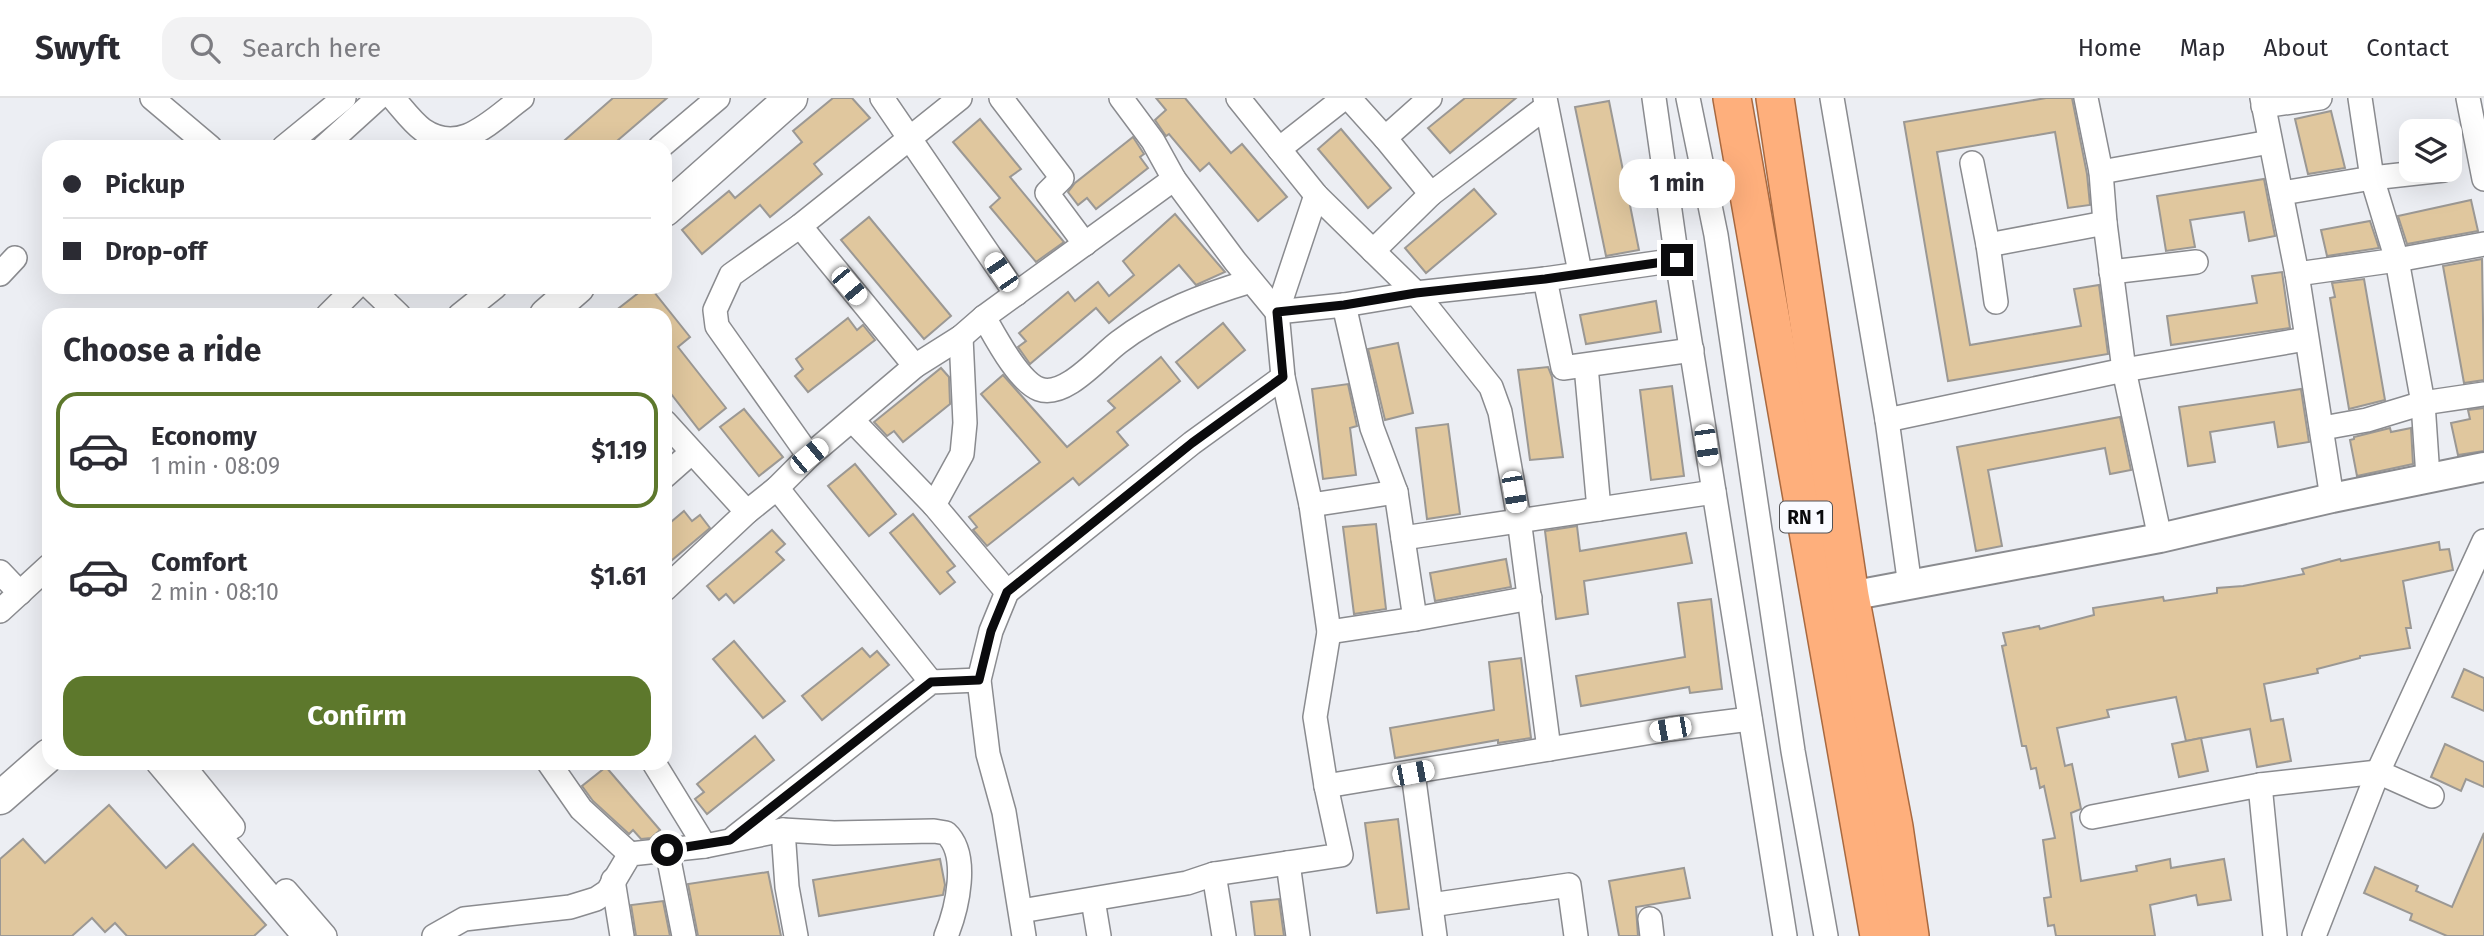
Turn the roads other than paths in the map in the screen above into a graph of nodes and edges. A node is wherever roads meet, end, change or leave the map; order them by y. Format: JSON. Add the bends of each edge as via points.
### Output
{"nodes":[{"id":1,"x":152,"y":98,"type":"edge"},
{"id":2,"x":344,"y":98,"type":"edge"},
{"id":3,"x":378,"y":98,"type":"edge"},
{"id":4,"x":393,"y":98,"type":"edge"},
{"id":5,"x":522,"y":98,"type":"edge"},
{"id":6,"x":718,"y":98,"type":"edge"},
{"id":7,"x":792,"y":98,"type":"edge"},
{"id":8,"x":882,"y":98,"type":"edge"},
{"id":9,"x":960,"y":98,"type":"edge"},
{"id":10,"x":1001,"y":98,"type":"edge"},
{"id":11,"x":1121,"y":98,"type":"edge"},
{"id":12,"x":1239,"y":98,"type":"edge"},
{"id":13,"x":1347,"y":98,"type":"edge"},
{"id":14,"x":1430,"y":98,"type":"edge"},
{"id":15,"x":1654,"y":98,"type":"edge"},
{"id":16,"x":1688,"y":98,"type":"edge"},
{"id":17,"x":1732,"y":98,"type":"edge"},
{"id":18,"x":1775,"y":98,"type":"edge"},
{"id":19,"x":1832,"y":98,"type":"edge"},
{"id":20,"x":2086,"y":98,"type":"edge"},
{"id":21,"x":2320,"y":98,"type":"edge"},
{"id":22,"x":2360,"y":98,"type":"edge"},
{"id":23,"x":2468,"y":98,"type":"edge"},
{"id":24,"x":2262,"y":102,"type":"edge"},
{"id":25,"x":1545,"y":103,"type":"edge"},
{"id":26,"x":1385,"y":138,"type":"junction"},
{"id":27,"x":911,"y":139,"type":"junction"},
{"id":28,"x":202,"y":140,"type":"edge"},
{"id":29,"x":293,"y":140,"type":"edge"},
{"id":30,"x":332,"y":140,"type":"edge"},
{"id":31,"x":447,"y":140,"type":"edge"},
{"id":32,"x":453,"y":140,"type":"edge"},
{"id":33,"x":668,"y":140,"type":"edge"},
{"id":34,"x":2270,"y":142,"type":"junction"},
{"id":35,"x":1279,"y":149,"type":"junction"},
{"id":36,"x":1972,"y":163,"type":"dead end"},
{"id":37,"x":2462,"y":169,"type":"edge"},
{"id":38,"x":2483,"y":169,"type":"edge"},
{"id":39,"x":2101,"y":172,"type":"junction"},
{"id":40,"x":2399,"y":175,"type":"edge"},
{"id":41,"x":2372,"y":178,"type":"junction"},
{"id":42,"x":1174,"y":179,"type":"junction"},
{"id":43,"x":2282,"y":193,"type":"junction"},
{"id":44,"x":1316,"y":194,"type":"junction"},
{"id":45,"x":1431,"y":194,"type":"junction"},
{"id":46,"x":672,"y":204,"type":"edge"},
{"id":47,"x":2105,"y":223,"type":"junction"},
{"id":48,"x":800,"y":226,"type":"junction"},
{"id":49,"x":1085,"y":244,"type":"junction"},
{"id":50,"x":2484,"y":244,"type":"edge"},
{"id":51,"x":1988,"y":245,"type":"junction"},
{"id":52,"x":1373,"y":251,"type":"junction"},
{"id":53,"x":1677,"y":260,"type":"junction"},
{"id":54,"x":2397,"y":260,"type":"junction"},
{"id":55,"x":2196,"y":262,"type":"dead end"},
{"id":56,"x":1580,"y":272,"type":"junction"},
{"id":57,"x":2111,"y":272,"type":"junction"},
{"id":58,"x":2297,"y":274,"type":"junction"},
{"id":59,"x":1545,"y":279,"type":"junction"},
{"id":60,"x":1251,"y":281,"type":"junction"},
{"id":61,"x":1416,"y":293,"type":"junction"},
{"id":62,"x":349,"y":294,"type":"edge"},
{"id":63,"x":377,"y":294,"type":"edge"},
{"id":64,"x":486,"y":294,"type":"edge"},
{"id":65,"x":1016,"y":294,"type":"junction"},
{"id":66,"x":1996,"y":302,"type":"dead end"},
{"id":67,"x":1344,"y":305,"type":"junction"},
{"id":68,"x":335,"y":308,"type":"edge"},
{"id":69,"x":392,"y":308,"type":"edge"},
{"id":70,"x":469,"y":308,"type":"edge"},
{"id":71,"x":1277,"y":312,"type":"junction"},
{"id":72,"x":984,"y":317,"type":"junction"},
{"id":73,"x":961,"y":337,"type":"junction"},
{"id":74,"x":2306,"y":339,"type":"junction"},
{"id":75,"x":1692,"y":350,"type":"junction"},
{"id":76,"x":915,"y":366,"type":"junction"},
{"id":77,"x":1586,"y":366,"type":"junction"},
{"id":78,"x":2124,"y":370,"type":"junction"},
{"id":79,"x":1283,"y":377,"type":"junction"},
{"id":80,"x":2484,"y":394,"type":"edge"},
{"id":81,"x":2423,"y":403,"type":"junction"},
{"id":82,"x":852,"y":420,"type":"junction"},
{"id":83,"x":1887,"y":420,"type":"junction"},
{"id":84,"x":2323,"y":428,"type":"junction"},
{"id":85,"x":672,"y":430,"type":"edge"},
{"id":86,"x":691,"y":453,"type":"junction"},
{"id":87,"x":809,"y":456,"type":"junction"},
{"id":88,"x":2484,"y":467,"type":"edge"},
{"id":89,"x":672,"y":470,"type":"edge"},
{"id":90,"x":2428,"y":477,"type":"junction"},
{"id":91,"x":778,"y":488,"type":"junction"},
{"id":92,"x":1396,"y":492,"type":"junction"},
{"id":93,"x":1714,"y":492,"type":"junction"},
{"id":94,"x":2332,"y":498,"type":"junction"},
{"id":95,"x":934,"y":505,"type":"junction"},
{"id":96,"x":1311,"y":505,"type":"junction"},
{"id":97,"x":1599,"y":509,"type":"junction"},
{"id":98,"x":747,"y":512,"type":"junction"},
{"id":99,"x":1519,"y":520,"type":"junction"},
{"id":100,"x":1403,"y":538,"type":"junction"},
{"id":101,"x":2160,"y":538,"type":"junction"},
{"id":102,"x":2484,"y":541,"type":"edge"},
{"id":103,"x":0,"y":572,"type":"edge"},
{"id":104,"x":42,"y":573,"type":"edge"},
{"id":105,"x":672,"y":582,"type":"edge"},
{"id":106,"x":1910,"y":586,"type":"junction"},
{"id":107,"x":1007,"y":592,"type":"junction"},
{"id":108,"x":20,"y":593,"type":"junction"},
{"id":109,"x":1850,"y":596,"type":"junction"},
{"id":110,"x":1530,"y":598,"type":"junction"},
{"id":111,"x":0,"y":611,"type":"edge"},
{"id":112,"x":1415,"y":619,"type":"junction"},
{"id":113,"x":1329,"y":632,"type":"junction"},
{"id":114,"x":979,"y":680,"type":"junction"},
{"id":115,"x":931,"y":682,"type":"junction"},
{"id":116,"x":1749,"y":719,"type":"junction"},
{"id":117,"x":1549,"y":749,"type":"junction"},
{"id":118,"x":42,"y":761,"type":"edge"},
{"id":119,"x":164,"y":770,"type":"edge"},
{"id":120,"x":187,"y":770,"type":"edge"},
{"id":121,"x":554,"y":770,"type":"edge"},
{"id":122,"x":658,"y":770,"type":"edge"},
{"id":123,"x":2378,"y":772,"type":"junction"},
{"id":124,"x":1413,"y":773,"type":"junction"},
{"id":125,"x":2260,"y":785,"type":"junction"},
{"id":126,"x":1326,"y":786,"type":"junction"},
{"id":127,"x":2432,"y":796,"type":"dead end"},
{"id":128,"x":0,"y":798,"type":"edge"},
{"id":129,"x":2092,"y":817,"type":"dead end"},
{"id":130,"x":783,"y":830,"type":"junction"},
{"id":131,"x":730,"y":840,"type":"junction"},
{"id":132,"x":705,"y":846,"type":"junction"},
{"id":133,"x":667,"y":850,"type":"junction"},
{"id":134,"x":630,"y":855,"type":"junction"},
{"id":135,"x":1288,"y":863,"type":"junction"},
{"id":136,"x":1214,"y":874,"type":"junction"},
{"id":137,"x":613,"y":880,"type":"junction"},
{"id":138,"x":1093,"y":900,"type":"junction"},
{"id":139,"x":1431,"y":905,"type":"junction"},
{"id":140,"x":1021,"y":911,"type":"junction"},
{"id":141,"x":304,"y":936,"type":"edge"},
{"id":142,"x":326,"y":936,"type":"edge"},
{"id":143,"x":434,"y":936,"type":"edge"},
{"id":144,"x":622,"y":936,"type":"edge"},
{"id":145,"x":684,"y":936,"type":"edge"},
{"id":146,"x":796,"y":936,"type":"edge"},
{"id":147,"x":946,"y":936,"type":"edge"},
{"id":148,"x":1024,"y":936,"type":"edge"},
{"id":149,"x":1099,"y":936,"type":"edge"},
{"id":150,"x":1224,"y":936,"type":"edge"},
{"id":151,"x":1298,"y":936,"type":"edge"},
{"id":152,"x":1435,"y":936,"type":"edge"},
{"id":153,"x":1576,"y":936,"type":"edge"},
{"id":154,"x":1785,"y":936,"type":"edge"},
{"id":155,"x":1826,"y":936,"type":"edge"},
{"id":156,"x":1879,"y":936,"type":"edge"},
{"id":157,"x":1910,"y":936,"type":"edge"},
{"id":158,"x":2275,"y":936,"type":"edge"},
{"id":159,"x":2314,"y":936,"type":"edge"}],
"edges":[{"from":1,"to":28,"type":"street"},
{"from":2,"to":29,"type":"street"},
{"from":3,"to":30,"type":"street"},
{"from":4,"to":31,"type":"street","via":[[423,130]]},
{"from":5,"to":32,"type":"street","via":[[474,134]]},
{"from":6,"to":33,"type":"street"},
{"from":7,"to":46,"type":"main road"},
{"from":8,"to":27,"type":"street"},
{"from":9,"to":27,"type":"street"},
{"from":10,"to":49,"type":"street","via":[[1062,178],[1047,193]]},
{"from":11,"to":42,"type":"street"},
{"from":12,"to":35,"type":"street"},
{"from":13,"to":26,"type":"street"},
{"from":13,"to":35,"type":"street"},
{"from":14,"to":26,"type":"street"},
{"from":15,"to":53,"type":"street"},
{"from":16,"to":155,"type":"street","via":[[1716,235],[1793,751]]},
{"from":17,"to":156,"type":"highway","number":"RN 1"},
{"from":18,"to":109,"type":"highway","number":"RN 1"},
{"from":19,"to":83,"type":"street"},
{"from":20,"to":39,"type":"street"},
{"from":21,"to":24,"type":"street"},
{"from":22,"to":41,"type":"street"},
{"from":23,"to":38,"type":"street"},
{"from":24,"to":34,"type":"street"},
{"from":25,"to":45,"type":"street"},
{"from":25,"to":56,"type":"street"},
{"from":26,"to":45,"type":"street"},
{"from":27,"to":48,"type":"street"},
{"from":27,"to":65,"type":"street"},
{"from":34,"to":39,"type":"street"},
{"from":34,"to":43,"type":"street"},
{"from":35,"to":44,"type":"street"},
{"from":36,"to":51,"type":"street"},
{"from":37,"to":38,"type":"street"},
{"from":39,"to":47,"type":"street"},
{"from":40,"to":41,"type":"street"},
{"from":41,"to":43,"type":"street"},
{"from":41,"to":54,"type":"street"},
{"from":42,"to":49,"type":"street"},
{"from":42,"to":60,"type":"street"},
{"from":43,"to":58,"type":"street"},
{"from":44,"to":52,"type":"street"},
{"from":44,"to":71,"type":"street"},
{"from":45,"to":52,"type":"street"},
{"from":47,"to":51,"type":"street"},
{"from":47,"to":57,"type":"street"},
{"from":48,"to":76,"type":"street"},
{"from":48,"to":87,"type":"street","via":[[731,275],[715,310],[717,326],[731,348]]},
{"from":49,"to":65,"type":"street"},
{"from":50,"to":54,"type":"street"},
{"from":51,"to":66,"type":"street"},
{"from":52,"to":61,"type":"street"},
{"from":53,"to":56,"type":"street"},
{"from":53,"to":75,"type":"street"},
{"from":54,"to":58,"type":"street"},
{"from":54,"to":81,"type":"street"},
{"from":55,"to":57,"type":"street"},
{"from":56,"to":59,"type":"street"},
{"from":57,"to":78,"type":"street"},
{"from":58,"to":74,"type":"street"},
{"from":59,"to":61,"type":"street"},
{"from":59,"to":77,"type":"street","via":[[1563,368]]},
{"from":60,"to":71,"type":"street"},
{"from":60,"to":72,"type":"street","via":[[1158,317],[1054,391],[1038,389],[1012,365]]},
{"from":61,"to":67,"type":"street"},
{"from":61,"to":99,"type":"street","via":[[1491,387],[1500,412]]},
{"from":62,"to":68,"type":"street"},
{"from":63,"to":69,"type":"street"},
{"from":64,"to":70,"type":"street"},
{"from":65,"to":72,"type":"street"},
{"from":67,"to":71,"type":"street"},
{"from":67,"to":92,"type":"street","via":[[1372,428]]},
{"from":71,"to":79,"type":"street"},
{"from":72,"to":73,"type":"street"},
{"from":73,"to":76,"type":"street"},
{"from":73,"to":95,"type":"street","via":[[962,454]]},
{"from":74,"to":78,"type":"street"},
{"from":74,"to":84,"type":"street"},
{"from":75,"to":77,"type":"street"},
{"from":75,"to":93,"type":"street"},
{"from":76,"to":82,"type":"street"},
{"from":77,"to":97,"type":"street"},
{"from":78,"to":83,"type":"street"},
{"from":78,"to":101,"type":"street"},
{"from":79,"to":96,"type":"street"},
{"from":79,"to":107,"type":"street","via":[[1192,443]]},
{"from":80,"to":81,"type":"street"},
{"from":81,"to":84,"type":"street"},
{"from":81,"to":90,"type":"street"},
{"from":82,"to":87,"type":"street"},
{"from":82,"to":95,"type":"street"},
{"from":83,"to":106,"type":"street"},
{"from":84,"to":94,"type":"street"},
{"from":85,"to":86,"type":"street"},
{"from":86,"to":89,"type":"street"},
{"from":86,"to":98,"type":"street"},
{"from":87,"to":91,"type":"street"},
{"from":88,"to":90,"type":"street"},
{"from":90,"to":94,"type":"street"},
{"from":91,"to":98,"type":"street"},
{"from":91,"to":115,"type":"street"},
{"from":92,"to":96,"type":"street"},
{"from":92,"to":100,"type":"street"},
{"from":93,"to":97,"type":"street"},
{"from":93,"to":116,"type":"street"},
{"from":94,"to":101,"type":"street"},
{"from":95,"to":107,"type":"street"},
{"from":96,"to":113,"type":"street"},
{"from":97,"to":99,"type":"street"},
{"from":98,"to":105,"type":"street"},
{"from":99,"to":100,"type":"street"},
{"from":99,"to":110,"type":"street"},
{"from":100,"to":112,"type":"street"},
{"from":101,"to":106,"type":"street"},
{"from":102,"to":123,"type":"street"},
{"from":103,"to":108,"type":"street"},
{"from":104,"to":108,"type":"street"},
{"from":106,"to":109,"type":"street"},
{"from":107,"to":114,"type":"street"},
{"from":108,"to":111,"type":"street"},
{"from":109,"to":157,"type":"highway","number":"RN 1"},
{"from":110,"to":112,"type":"street"},
{"from":110,"to":117,"type":"street"},
{"from":112,"to":113,"type":"street"},
{"from":113,"to":126,"type":"street","via":[[1315,717]]},
{"from":114,"to":115,"type":"street"},
{"from":114,"to":140,"type":"street","via":[[988,754],[1004,812]]},
{"from":115,"to":131,"type":"street"},
{"from":116,"to":117,"type":"street"},
{"from":116,"to":154,"type":"street"},
{"from":117,"to":124,"type":"street"},
{"from":118,"to":128,"type":"main road"},
{"from":119,"to":141,"type":"street"},
{"from":120,"to":142,"type":"street"},
{"from":121,"to":134,"type":"street","via":[[581,809]]},
{"from":122,"to":132,"type":"street"},
{"from":123,"to":125,"type":"street"},
{"from":123,"to":127,"type":"street"},
{"from":123,"to":159,"type":"street"},
{"from":124,"to":126,"type":"street"},
{"from":124,"to":139,"type":"street"},
{"from":125,"to":129,"type":"street"},
{"from":125,"to":158,"type":"street"},
{"from":126,"to":135,"type":"street","via":[[1341,855]]},
{"from":130,"to":131,"type":"street"},
{"from":130,"to":146,"type":"street"},
{"from":130,"to":147,"type":"street","via":[[946,833],[957,847],[960,868],[957,901]]},
{"from":131,"to":132,"type":"street"},
{"from":132,"to":133,"type":"street"},
{"from":133,"to":134,"type":"street"},
{"from":133,"to":145,"type":"street"},
{"from":134,"to":137,"type":"street"},
{"from":135,"to":136,"type":"street"},
{"from":135,"to":151,"type":"street"},
{"from":136,"to":138,"type":"street"},
{"from":136,"to":150,"type":"street"},
{"from":137,"to":143,"type":"street","via":[[608,891],[596,899],[570,907],[464,919]]},
{"from":137,"to":144,"type":"street"},
{"from":138,"to":140,"type":"street"},
{"from":138,"to":149,"type":"street"},
{"from":139,"to":152,"type":"street"},
{"from":139,"to":153,"type":"street","via":[[1569,885]]},
{"from":140,"to":148,"type":"street"}]}
